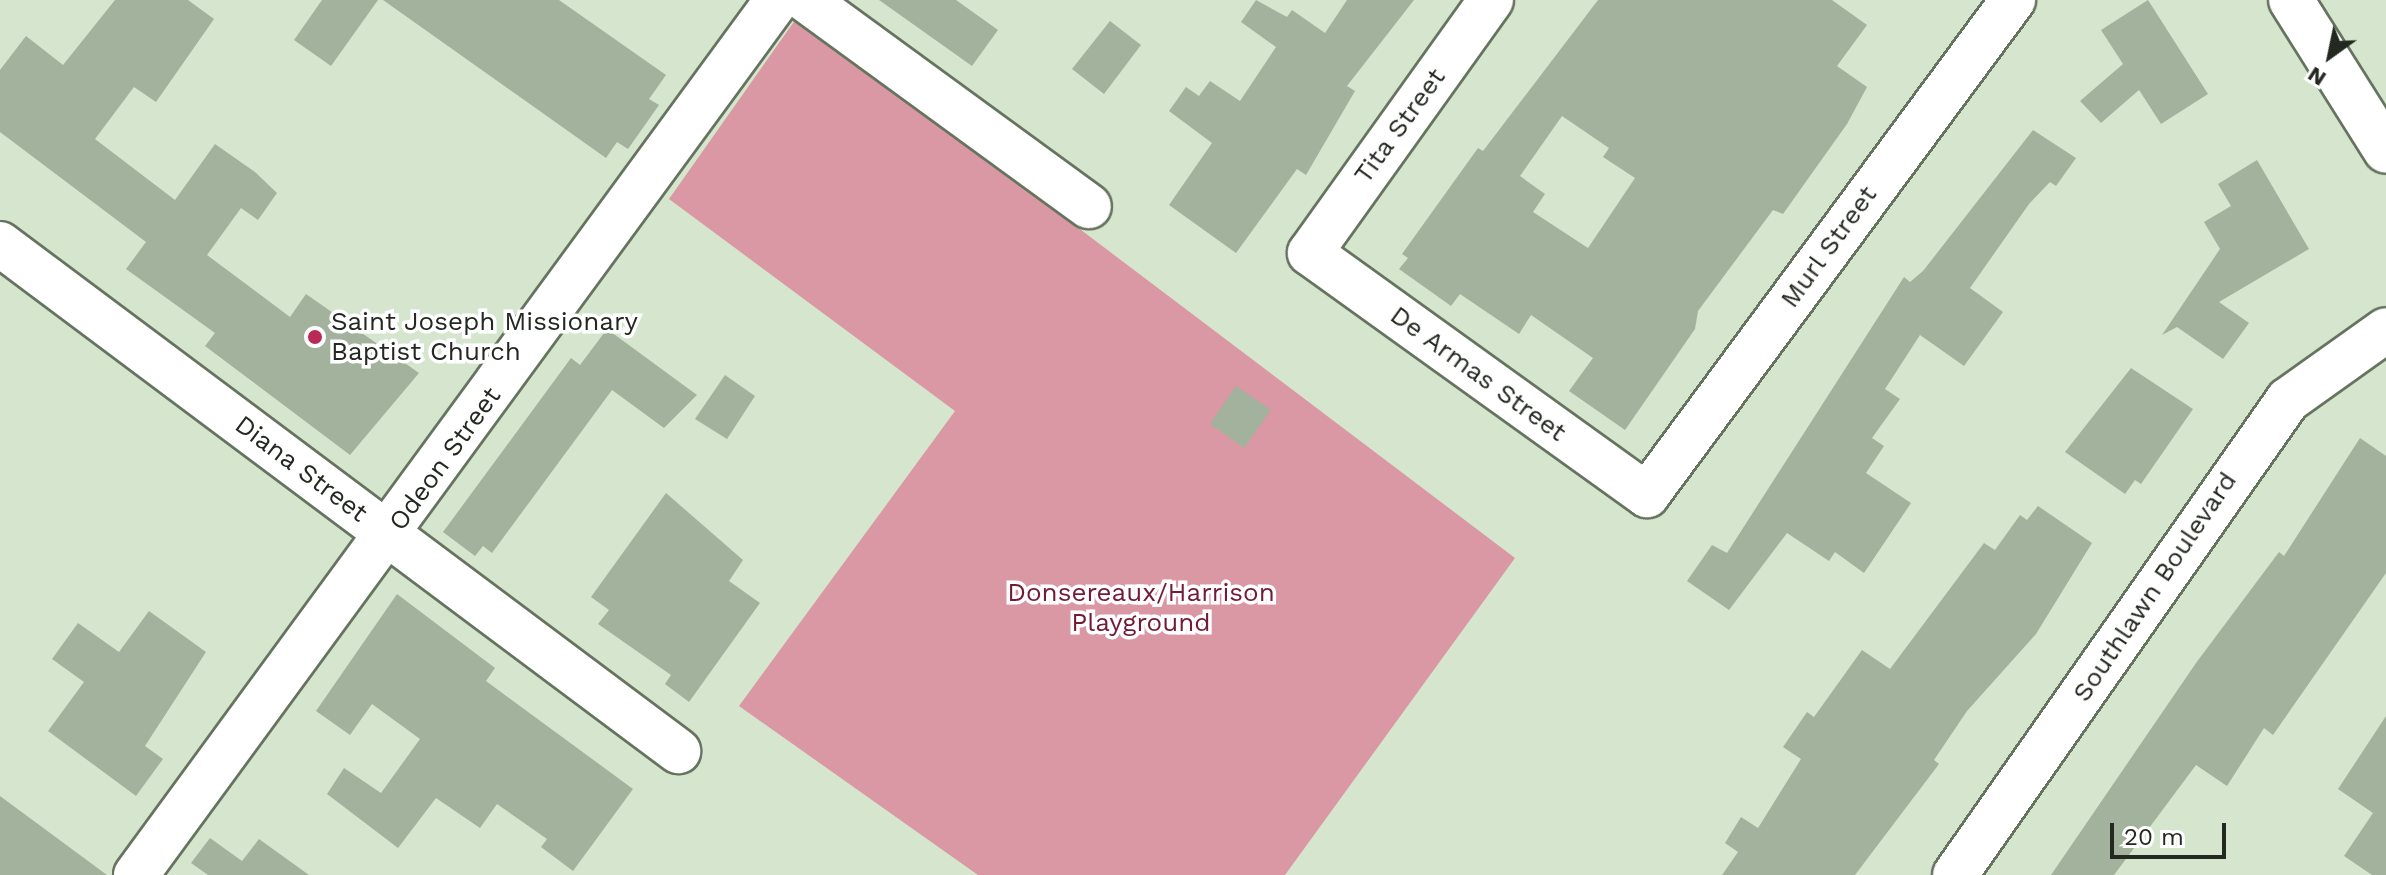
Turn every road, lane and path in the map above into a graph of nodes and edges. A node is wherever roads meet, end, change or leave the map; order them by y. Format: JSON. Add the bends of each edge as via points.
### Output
{"nodes":[{"id":1,"x":777,"y":0,"type":"edge"},
{"id":2,"x":806,"y":0,"type":"edge"},
{"id":3,"x":1491,"y":0,"type":"edge"},
{"id":4,"x":2291,"y":0,"type":"edge"},
{"id":5,"x":2009,"y":1,"type":"edge"},
{"id":6,"x":2386,"y":151,"type":"edge"},
{"id":7,"x":1089,"y":206,"type":"dead end"},
{"id":8,"x":0,"y":244,"type":"edge"},
{"id":9,"x":1310,"y":253,"type":"joint"},
{"id":10,"x":2386,"y":330,"type":"edge"},
{"id":11,"x":1647,"y":495,"type":"joint"},
{"id":12,"x":389,"y":535,"type":"junction"},
{"id":13,"x":678,"y":751,"type":"dead end"},
{"id":14,"x":136,"y":875,"type":"edge"},
{"id":15,"x":1955,"y":875,"type":"edge"}],
"edges":[{"from":1,"to":12,"type":"street","name":"Odeon Street"},
{"from":2,"to":7,"type":"street"},
{"from":3,"to":9,"type":"street","name":"Tita Street"},
{"from":4,"to":6,"type":"street"},
{"from":5,"to":11,"type":"street","name":"Murl Street"},
{"from":8,"to":12,"type":"street","name":"Diana Street"},
{"from":9,"to":11,"type":"street","name":"De Armas Street"},
{"from":10,"to":15,"type":"street","name":"Southlawn Boulevard","via":[[2318,373],[2280,411]]},
{"from":12,"to":13,"type":"street","name":"Diana Street"},
{"from":12,"to":14,"type":"street","name":"Odeon Street"}]}
